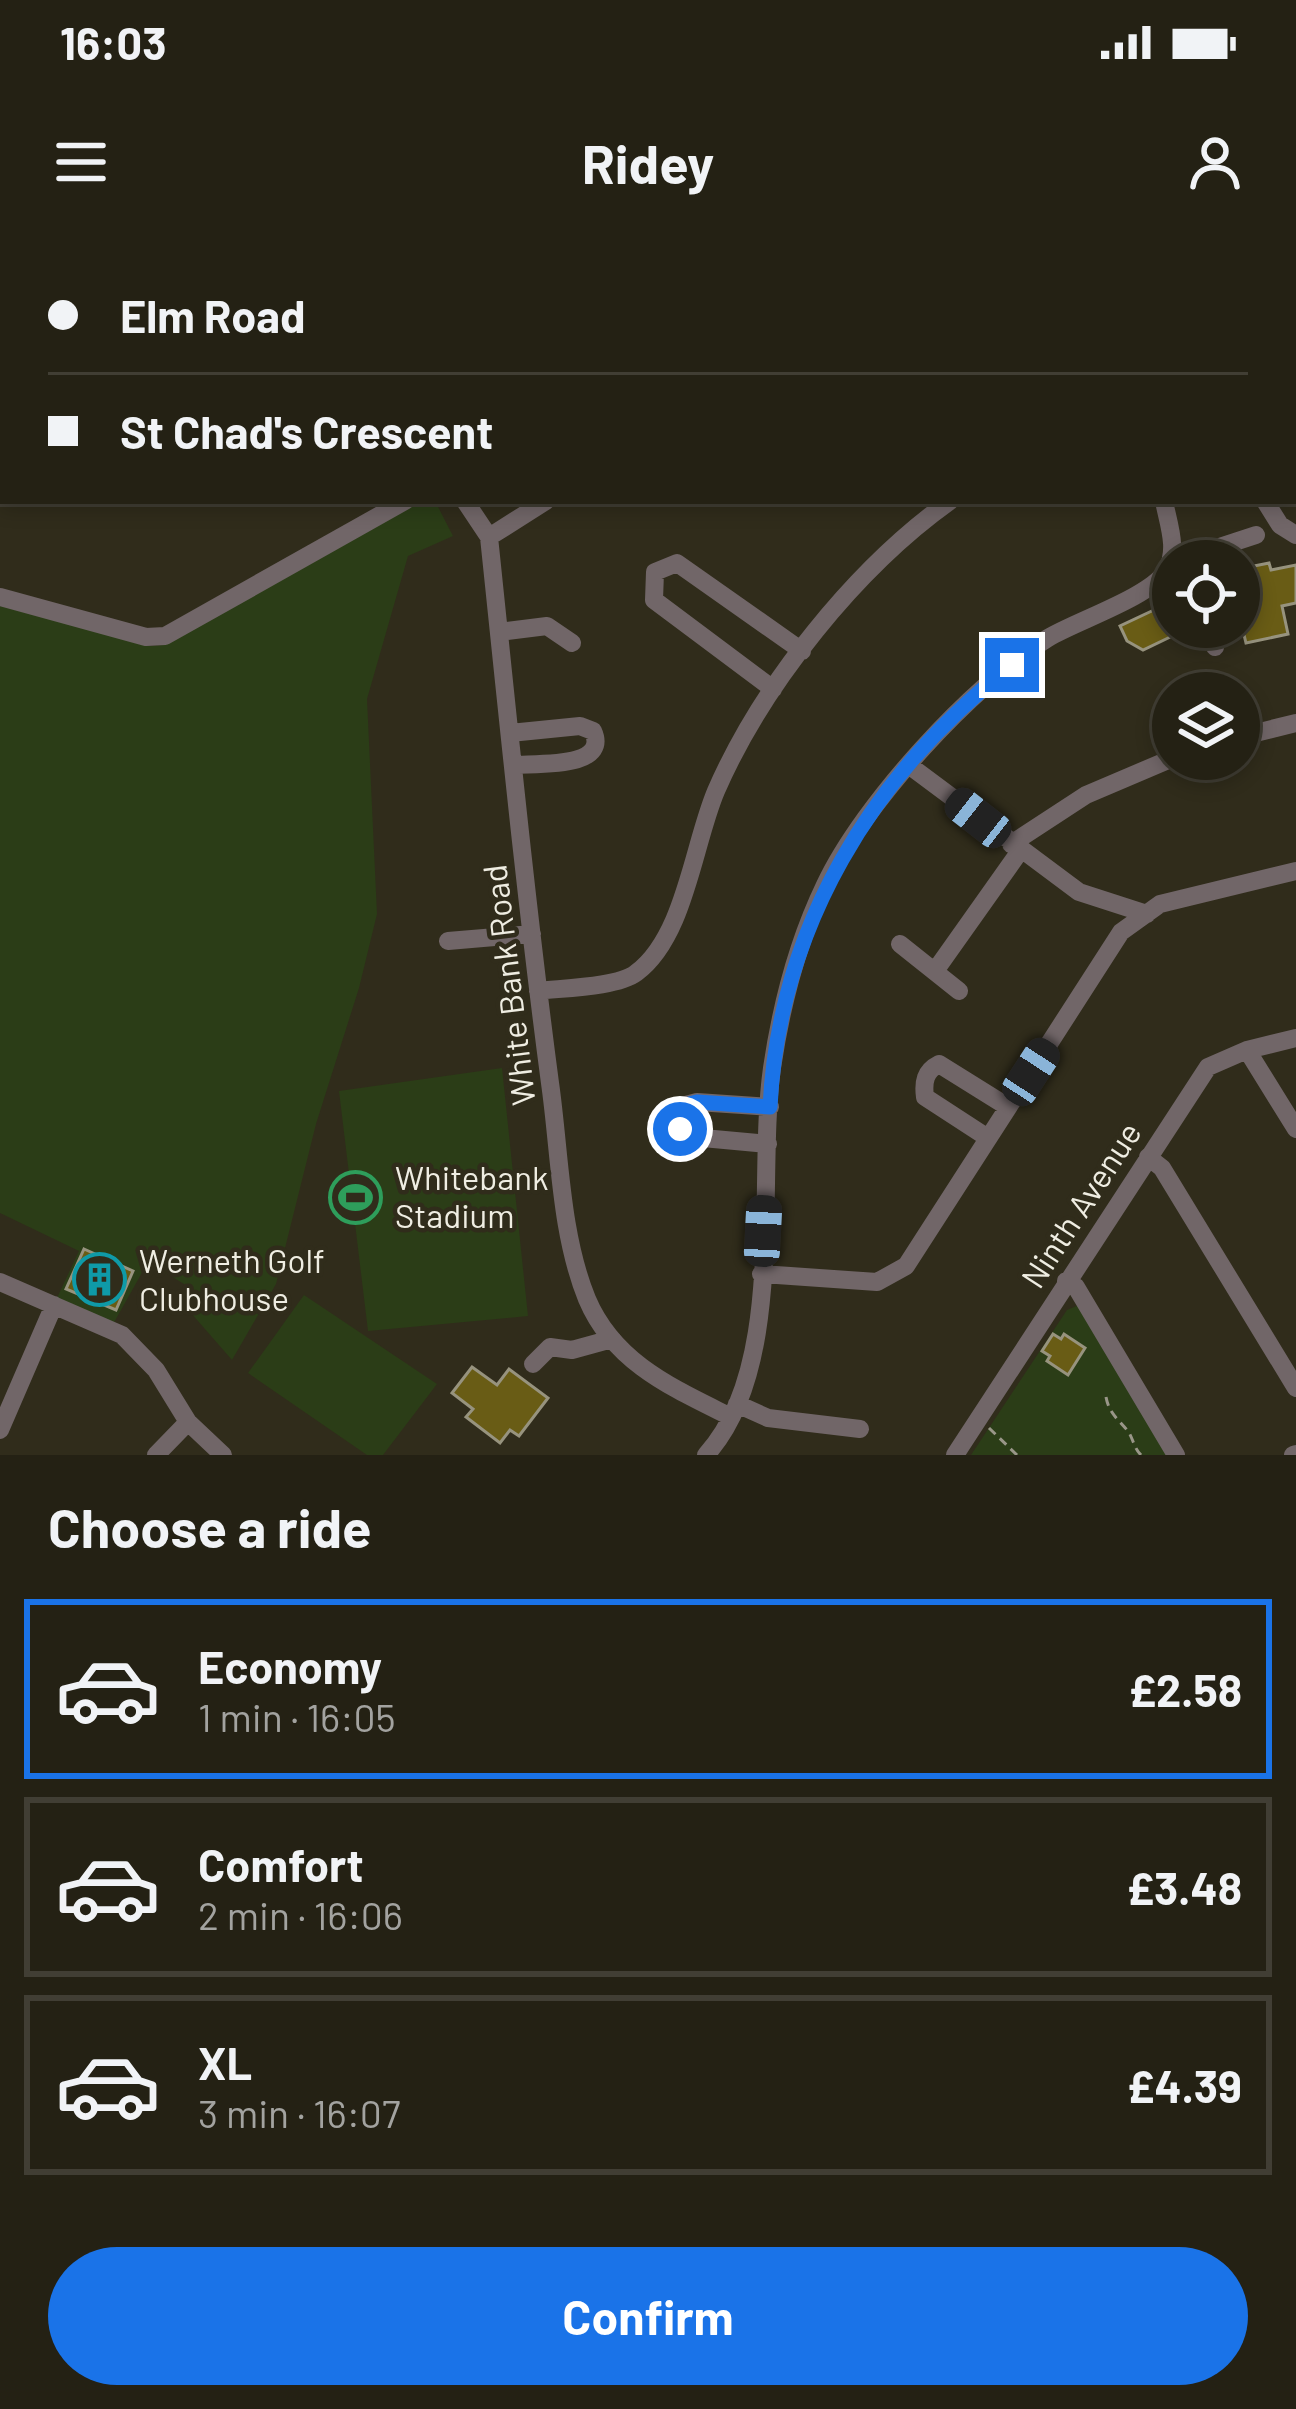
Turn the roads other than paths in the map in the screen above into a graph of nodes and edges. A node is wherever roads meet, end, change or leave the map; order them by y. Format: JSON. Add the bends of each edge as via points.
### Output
{"nodes":[{"id":1,"x":400,"y":504,"type":"edge"},
{"id":2,"x":467,"y":504,"type":"edge"},
{"id":3,"x":541,"y":504,"type":"edge"},
{"id":4,"x":946,"y":504,"type":"edge"},
{"id":5,"x":1164,"y":504,"type":"edge"},
{"id":6,"x":1267,"y":504,"type":"edge"},
{"id":7,"x":1256,"y":535,"type":"dead end"},
{"id":8,"x":1296,"y":535,"type":"edge"},
{"id":9,"x":489,"y":537,"type":"junction"},
{"id":10,"x":1171,"y":540,"type":"edge"},
{"id":11,"x":1243,"y":540,"type":"edge"},
{"id":12,"x":1152,"y":582,"type":"edge"},
{"id":13,"x":0,"y":597,"type":"edge"},
{"id":14,"x":499,"y":632,"type":"junction"},
{"id":15,"x":572,"y":643,"type":"dead end"},
{"id":16,"x":802,"y":651,"type":"junction"},
{"id":17,"x":772,"y":689,"type":"junction"},
{"id":18,"x":1296,"y":723,"type":"edge"},
{"id":19,"x":1260,"y":732,"type":"edge"},
{"id":20,"x":510,"y":733,"type":"junction"},
{"id":21,"x":513,"y":765,"type":"junction"},
{"id":22,"x":910,"y":766,"type":"junction"},
{"id":23,"x":1152,"y":767,"type":"edge"},
{"id":24,"x":1015,"y":848,"type":"junction"},
{"id":25,"x":1296,"y":872,"type":"edge"},
{"id":26,"x":1147,"y":914,"type":"junction"},
{"id":27,"x":532,"y":934,"type":"junction"},
{"id":28,"x":448,"y":941,"type":"dead end"},
{"id":29,"x":900,"y":944,"type":"dead end"},
{"id":30,"x":935,"y":971,"type":"junction"},
{"id":31,"x":538,"y":991,"type":"junction"},
{"id":32,"x":958,"y":991,"type":"dead end"},
{"id":33,"x":1296,"y":1038,"type":"edge"},
{"id":34,"x":1246,"y":1050,"type":"junction"},
{"id":35,"x":770,"y":1107,"type":"junction"},
{"id":36,"x":1008,"y":1107,"type":"junction"},
{"id":37,"x":1296,"y":1129,"type":"edge"},
{"id":38,"x":988,"y":1138,"type":"junction"},
{"id":39,"x":768,"y":1144,"type":"junction"},
{"id":40,"x":1148,"y":1156,"type":"junction"},
{"id":41,"x":761,"y":1274,"type":"junction"},
{"id":42,"x":1066,"y":1281,"type":"junction"},
{"id":43,"x":0,"y":1282,"type":"edge"},
{"id":44,"x":54,"y":1305,"type":"junction"},
{"id":45,"x":612,"y":1339,"type":"junction"},
{"id":46,"x":533,"y":1364,"type":"dead end"},
{"id":47,"x":1296,"y":1388,"type":"edge"},
{"id":48,"x":734,"y":1411,"type":"junction"},
{"id":49,"x":188,"y":1422,"type":"junction"},
{"id":50,"x":0,"y":1430,"type":"edge"},
{"id":51,"x":860,"y":1430,"type":"dead end"},
{"id":52,"x":156,"y":1455,"type":"edge"},
{"id":53,"x":223,"y":1455,"type":"edge"},
{"id":54,"x":706,"y":1455,"type":"edge"},
{"id":55,"x":955,"y":1455,"type":"edge"},
{"id":56,"x":1176,"y":1455,"type":"edge"}],
"edges":[{"from":1,"to":13,"type":"street","via":[[165,636]]},
{"from":2,"to":9,"type":"street"},
{"from":3,"to":9,"type":"street"},
{"from":4,"to":16,"type":"street","via":[[866,573]]},
{"from":5,"to":10,"type":"street"},
{"from":6,"to":8,"type":"street"},
{"from":7,"to":11,"type":"street"},
{"from":9,"to":14,"type":"street","name":"White Bank Road"},
{"from":12,"to":22,"type":"street","via":[[1047,639],[978,692]]},
{"from":14,"to":15,"type":"street","via":[[547,626]]},
{"from":14,"to":20,"type":"street","name":"White Bank Road"},
{"from":16,"to":17,"type":"street"},
{"from":16,"to":17,"type":"street","via":[[677,563],[655,572],[654,601]]},
{"from":17,"to":31,"type":"street","via":[[716,790],[660,949],[633,976]]},
{"from":18,"to":19,"type":"street"},
{"from":20,"to":21,"type":"street","name":"White Bank Road"},
{"from":20,"to":21,"type":"street","via":[[580,726],[598,740],[584,759]]},
{"from":21,"to":27,"type":"street","name":"White Bank Road"},
{"from":22,"to":24,"type":"street"},
{"from":22,"to":35,"type":"street","via":[[825,885],[792,976]]},
{"from":23,"to":24,"type":"street","via":[[1086,795]]},
{"from":24,"to":26,"type":"street","via":[[1079,892]]},
{"from":24,"to":30,"type":"street"},
{"from":25,"to":26,"type":"street","via":[[1160,904]]},
{"from":26,"to":36,"type":"street","via":[[1120,932]]},
{"from":27,"to":28,"type":"street"},
{"from":27,"to":31,"type":"street","name":"White Bank Road"},
{"from":29,"to":30,"type":"street"},
{"from":30,"to":32,"type":"street"},
{"from":31,"to":45,"type":"street","name":"White Bank Road","via":[[573,1250],[588,1301]]},
{"from":33,"to":34,"type":"street","name":"Ninth Avenue"},
{"from":34,"to":37,"type":"street"},
{"from":34,"to":40,"type":"street","name":"Ninth Avenue","via":[[1208,1067]]},
{"from":35,"to":39,"type":"street"},
{"from":35,"to":39,"type":"street","via":[[697,1102],[682,1106],[680,1129]]},
{"from":36,"to":38,"type":"street"},
{"from":36,"to":38,"type":"street","via":[[940,1064],[930,1069],[925,1097]]},
{"from":38,"to":41,"type":"street","via":[[906,1266],[877,1282]]},
{"from":39,"to":41,"type":"street"},
{"from":40,"to":42,"type":"street","name":"Ninth Avenue"},
{"from":40,"to":47,"type":"street"},
{"from":41,"to":48,"type":"street","via":[[758,1328]]},
{"from":42,"to":55,"type":"street","name":"Ninth Avenue"},
{"from":42,"to":56,"type":"street"},
{"from":43,"to":44,"type":"street"},
{"from":44,"to":49,"type":"street","via":[[122,1335]]},
{"from":44,"to":50,"type":"street"},
{"from":45,"to":46,"type":"street","via":[[572,1349],[557,1336]]},
{"from":45,"to":48,"type":"street","name":"White Bank Road","via":[[662,1383]]},
{"from":48,"to":51,"type":"street","name":"White Bank Road"},
{"from":48,"to":54,"type":"street"},
{"from":49,"to":52,"type":"street"},
{"from":49,"to":53,"type":"street"}]}
